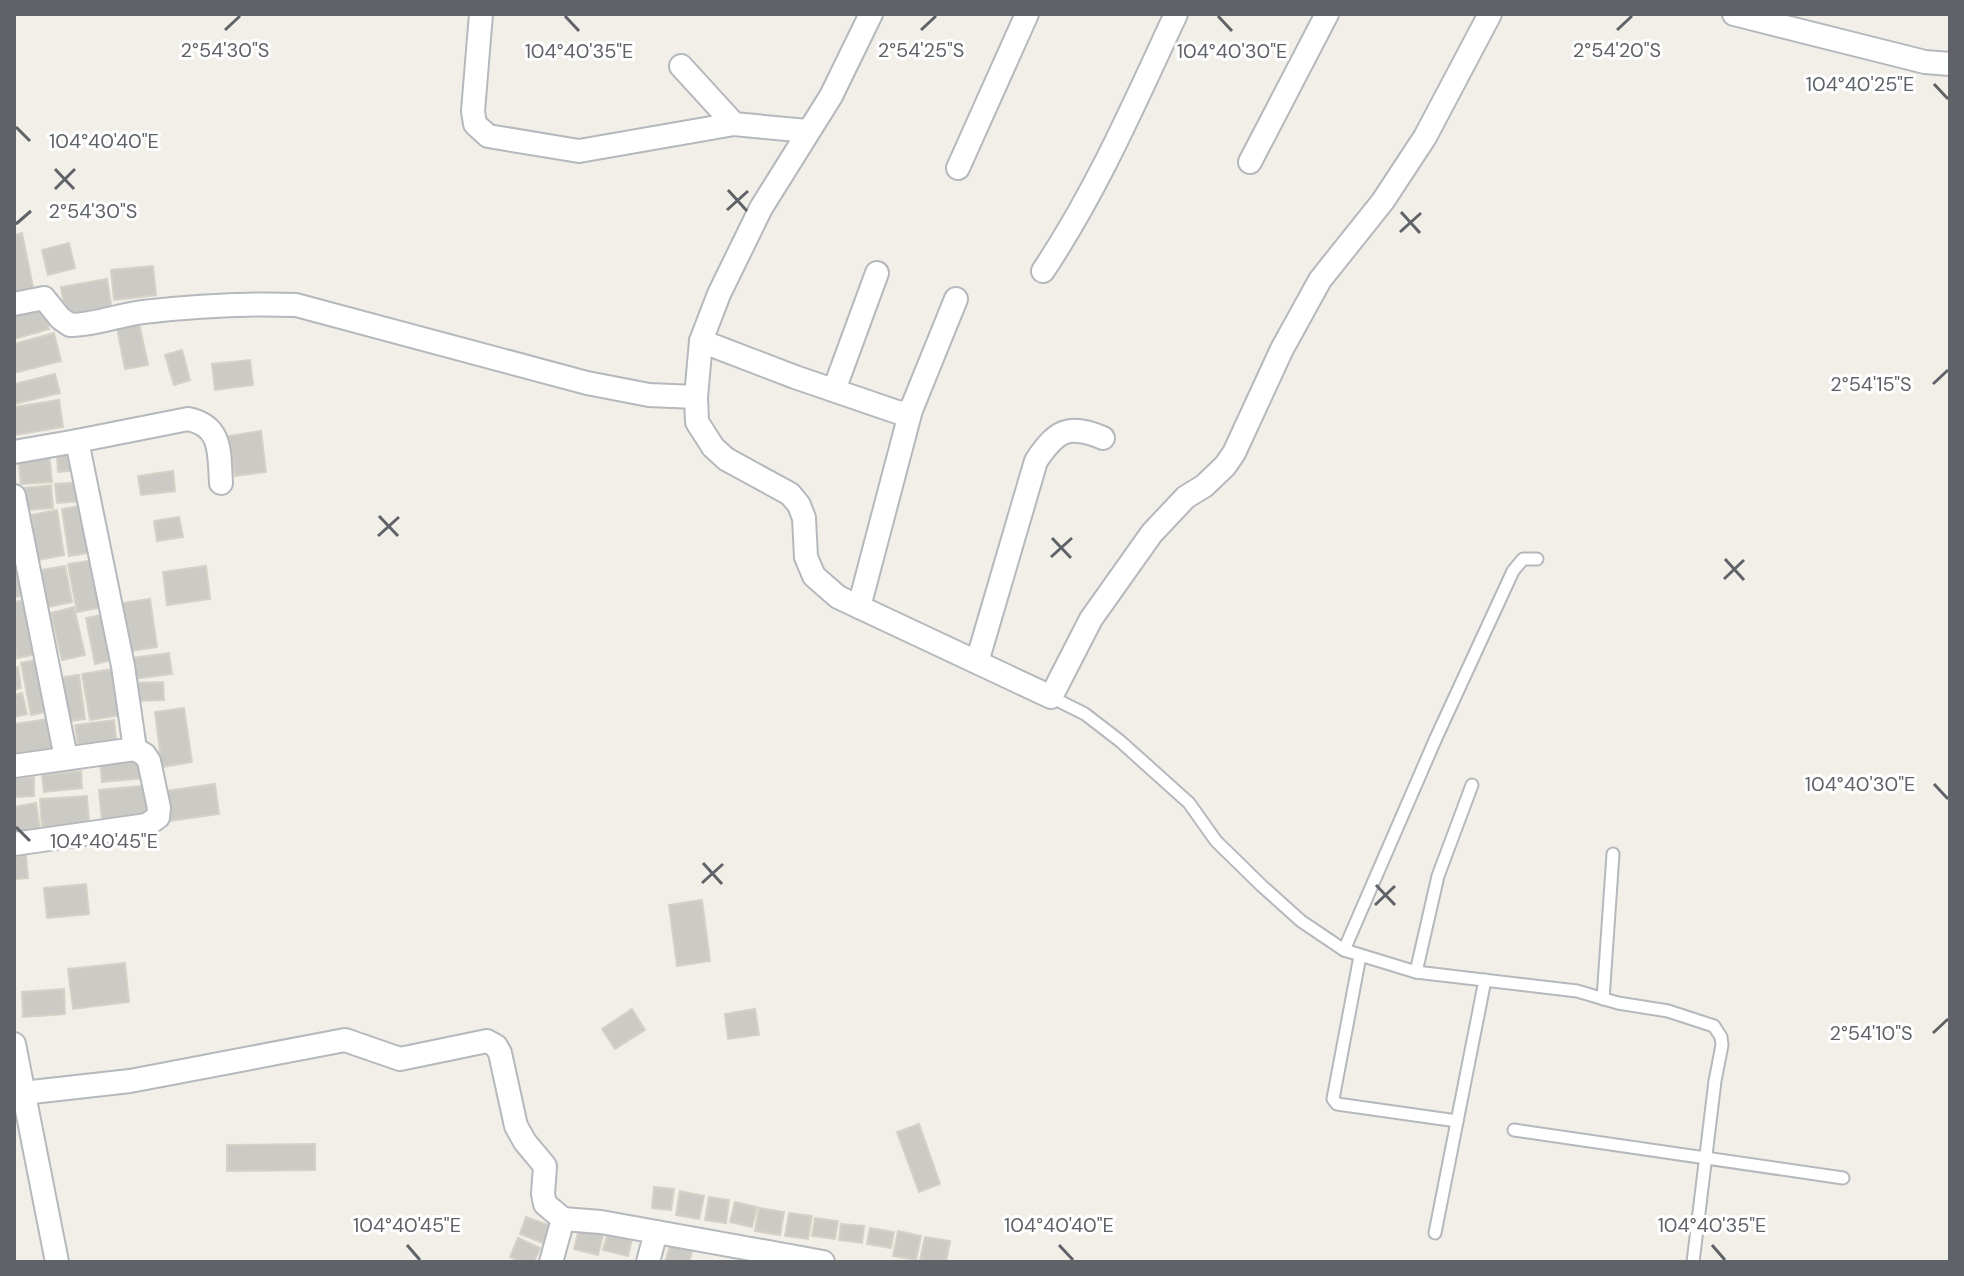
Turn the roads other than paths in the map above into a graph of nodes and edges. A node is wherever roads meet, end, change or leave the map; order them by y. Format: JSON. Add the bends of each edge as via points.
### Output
{"nodes":[{"id":1,"x":481,"y":14,"type":"edge"},
{"id":2,"x":871,"y":14,"type":"edge"},
{"id":3,"x":1027,"y":14,"type":"edge"},
{"id":4,"x":1176,"y":14,"type":"edge"},
{"id":5,"x":1327,"y":14,"type":"edge"},
{"id":6,"x":1490,"y":14,"type":"edge"},
{"id":7,"x":1734,"y":14,"type":"edge"},
{"id":8,"x":1950,"y":64,"type":"edge"},
{"id":9,"x":681,"y":66,"type":"dead end"},
{"id":10,"x":734,"y":124,"type":"junction"},
{"id":11,"x":807,"y":131,"type":"junction"},
{"id":12,"x":1250,"y":162,"type":"dead end"},
{"id":13,"x":958,"y":168,"type":"dead end"},
{"id":14,"x":1043,"y":271,"type":"dead end"},
{"id":15,"x":877,"y":273,"type":"dead end"},
{"id":16,"x":956,"y":299,"type":"dead end"},
{"id":17,"x":14,"y":304,"type":"edge"},
{"id":18,"x":701,"y":341,"type":"junction"},
{"id":19,"x":834,"y":390,"type":"junction"},
{"id":20,"x":696,"y":397,"type":"junction"},
{"id":21,"x":911,"y":410,"type":"junction"},
{"id":22,"x":1103,"y":438,"type":"dead end"},
{"id":23,"x":77,"y":441,"type":"junction"},
{"id":24,"x":14,"y":452,"type":"edge"},
{"id":25,"x":221,"y":483,"type":"dead end"},
{"id":26,"x":14,"y":496,"type":"edge"},
{"id":27,"x":1537,"y":559,"type":"dead end"},
{"id":28,"x":859,"y":607,"type":"junction"},
{"id":29,"x":977,"y":662,"type":"junction"},
{"id":30,"x":1051,"y":697,"type":"junction"},
{"id":31,"x":135,"y":749,"type":"junction"},
{"id":32,"x":66,"y":758,"type":"junction"},
{"id":33,"x":14,"y":766,"type":"edge"},
{"id":34,"x":1472,"y":785,"type":"dead end"},
{"id":35,"x":14,"y":844,"type":"edge"},
{"id":36,"x":1613,"y":854,"type":"dead end"},
{"id":37,"x":1344,"y":950,"type":"junction"},
{"id":38,"x":1360,"y":956,"type":"junction"},
{"id":39,"x":1416,"y":972,"type":"junction"},
{"id":40,"x":1485,"y":980,"type":"junction"},
{"id":41,"x":1603,"y":999,"type":"junction"},
{"id":42,"x":14,"y":1044,"type":"edge"},
{"id":43,"x":23,"y":1093,"type":"junction"},
{"id":44,"x":1457,"y":1121,"type":"junction"},
{"id":45,"x":1514,"y":1130,"type":"dead end"},
{"id":46,"x":1705,"y":1160,"type":"junction"},
{"id":47,"x":1843,"y":1178,"type":"dead end"},
{"id":48,"x":563,"y":1219,"type":"junction"},
{"id":49,"x":656,"y":1232,"type":"junction"},
{"id":50,"x":1435,"y":1233,"type":"dead end"},
{"id":51,"x":742,"y":1254,"type":"edge"},
{"id":52,"x":769,"y":1257,"type":"edge"},
{"id":53,"x":57,"y":1262,"type":"edge"},
{"id":54,"x":551,"y":1262,"type":"edge"},
{"id":55,"x":648,"y":1262,"type":"edge"},
{"id":56,"x":823,"y":1262,"type":"edge"},
{"id":57,"x":1693,"y":1262,"type":"edge"}],
"edges":[{"from":1,"to":10,"type":"street","via":[[473,111],[475,124],[488,136],[579,151]]},
{"from":2,"to":11,"type":"street","via":[[831,96]]},
{"from":3,"to":13,"type":"street"},
{"from":4,"to":14,"type":"street","via":[[1108,163]]},
{"from":5,"to":12,"type":"street"},
{"from":6,"to":30,"type":"street","via":[[1425,137],[1383,201],[1320,280],[1234,453],[1152,533],[1091,619]]},
{"from":7,"to":8,"type":"street"},
{"from":9,"to":10,"type":"street"},
{"from":10,"to":11,"type":"street"},
{"from":11,"to":18,"type":"street","via":[[761,208]]},
{"from":15,"to":19,"type":"street"},
{"from":16,"to":21,"type":"street"},
{"from":17,"to":20,"type":"street","via":[[44,298],[70,325],[205,306],[307,307],[587,383],[649,395]]},
{"from":18,"to":19,"type":"street"},
{"from":18,"to":20,"type":"street"},
{"from":19,"to":21,"type":"street","via":[[900,413]]},
{"from":20,"to":28,"type":"street","via":[[697,422],[713,447],[790,494],[804,518],[806,557],[814,576]]},
{"from":21,"to":28,"type":"street"},
{"from":22,"to":29,"type":"street","via":[[1071,430],[1047,445],[1036,461]]},
{"from":23,"to":24,"type":"street"},
{"from":23,"to":25,"type":"street","via":[[188,419],[201,421],[217,441]]},
{"from":23,"to":31,"type":"street"},
{"from":26,"to":32,"type":"street"},
{"from":27,"to":37,"type":"lane","via":[[1523,559],[1513,571]]},
{"from":28,"to":29,"type":"street"},
{"from":29,"to":30,"type":"street"},
{"from":30,"to":37,"type":"lane","via":[[1120,741],[1189,803],[1216,841],[1262,886]]},
{"from":31,"to":32,"type":"street"},
{"from":31,"to":35,"type":"street","via":[[149,761],[159,808],[155,821]]},
{"from":32,"to":33,"type":"street"},
{"from":34,"to":39,"type":"lane","via":[[1438,876]]},
{"from":36,"to":41,"type":"lane"},
{"from":37,"to":38,"type":"lane"},
{"from":38,"to":39,"type":"lane"},
{"from":38,"to":44,"type":"lane","via":[[1335,1102]]},
{"from":39,"to":40,"type":"lane"},
{"from":40,"to":41,"type":"lane"},
{"from":40,"to":44,"type":"lane"},
{"from":41,"to":46,"type":"lane","via":[[1668,1011],[1719,1032],[1722,1045]]},
{"from":42,"to":43,"type":"street"},
{"from":43,"to":48,"type":"street","via":[[130,1081],[345,1040],[400,1059],[487,1041],[500,1053],[521,1136],[544,1163],[545,1204]]},
{"from":43,"to":53,"type":"street"},
{"from":44,"to":50,"type":"lane"},
{"from":45,"to":46,"type":"lane"},
{"from":46,"to":47,"type":"lane"},
{"from":46,"to":57,"type":"lane"},
{"from":48,"to":49,"type":"street"},
{"from":48,"to":54,"type":"street"},
{"from":49,"to":51,"type":"street"},
{"from":49,"to":55,"type":"street"},
{"from":51,"to":52,"type":"street"},
{"from":52,"to":56,"type":"street"}]}
